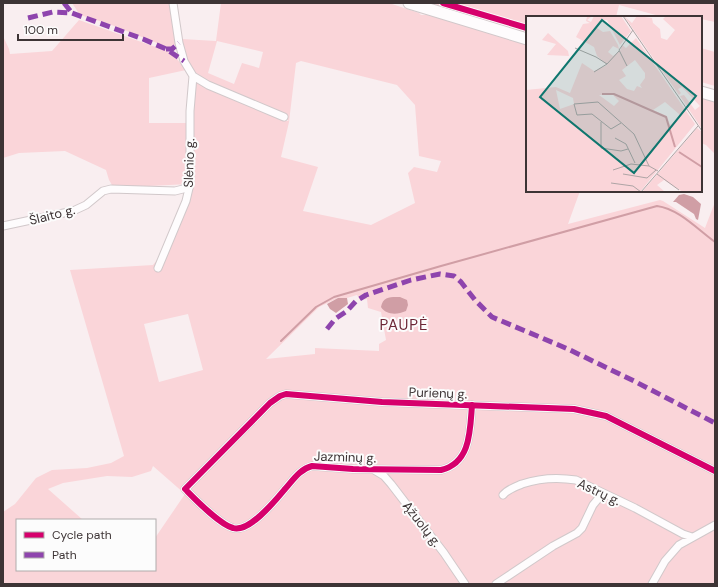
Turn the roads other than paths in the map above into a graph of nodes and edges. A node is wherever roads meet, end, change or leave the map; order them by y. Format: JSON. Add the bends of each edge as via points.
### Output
{"nodes":[{"id":1,"x":173,"y":3,"type":"edge"},
{"id":2,"x":409,"y":3,"type":"edge"},
{"id":3,"x":526,"y":39,"type":"edge"},
{"id":4,"x":193,"y":76,"type":"junction"},
{"id":5,"x":702,"y":92,"type":"edge"},
{"id":6,"x":715,"y":96,"type":"edge"},
{"id":7,"x":284,"y":117,"type":"dead end"},
{"id":8,"x":190,"y":184,"type":"junction"},
{"id":9,"x":3,"y":226,"type":"edge"},
{"id":10,"x":158,"y":268,"type":"dead end"},
{"id":11,"x":472,"y":405,"type":"junction"},
{"id":12,"x":374,"y":470,"type":"junction"},
{"id":13,"x":715,"y":471,"type":"edge"},
{"id":14,"x":185,"y":489,"type":"joint"},
{"id":15,"x":603,"y":493,"type":"junction"},
{"id":16,"x":503,"y":495,"type":"dead end"},
{"id":17,"x":715,"y":525,"type":"edge"},
{"id":18,"x":692,"y":537,"type":"junction"},
{"id":19,"x":465,"y":584,"type":"edge"},
{"id":20,"x":496,"y":584,"type":"edge"},
{"id":21,"x":652,"y":584,"type":"edge"}],
"edges":[{"from":1,"to":4,"type":"street","via":[[179,43],[184,61]]},
{"from":2,"to":3,"type":"main road"},
{"from":4,"to":7,"type":"street","via":[[208,85]]},
{"from":4,"to":8,"type":"street","name":"Slėnio g.","via":[[190,110]]},
{"from":5,"to":6,"type":"main road"},
{"from":8,"to":9,"type":"street","name":"Šlaito g.","via":[[175,191],[102,191],[73,212]]},
{"from":8,"to":10,"type":"street","name":"Slėnio g.","via":[[186,201]]},
{"from":11,"to":12,"type":"street","name":"Jazminų g.","via":[[470,433],[462,455],[453,466],[441,470]]},
{"from":11,"to":13,"type":"street","name":"Purienų g.","via":[[574,409],[606,416]]},
{"from":11,"to":14,"type":"street","name":"Purienų g.","via":[[382,402],[286,394],[270,403]]},
{"from":12,"to":14,"type":"street","name":"Jazminų g.","via":[[306,467],[258,518],[239,529],[220,521]]},
{"from":12,"to":19,"type":"street","name":"Ąžuolų g.","via":[[391,484]]},
{"from":15,"to":16,"type":"street","name":"Astrų g.","via":[[576,480],[543,478],[510,488]]},
{"from":15,"to":18,"type":"street","name":"Astrų g."},
{"from":15,"to":20,"type":"street","via":[[577,533]]},
{"from":17,"to":18,"type":"street"},
{"from":18,"to":21,"type":"street","via":[[672,552]]}]}
